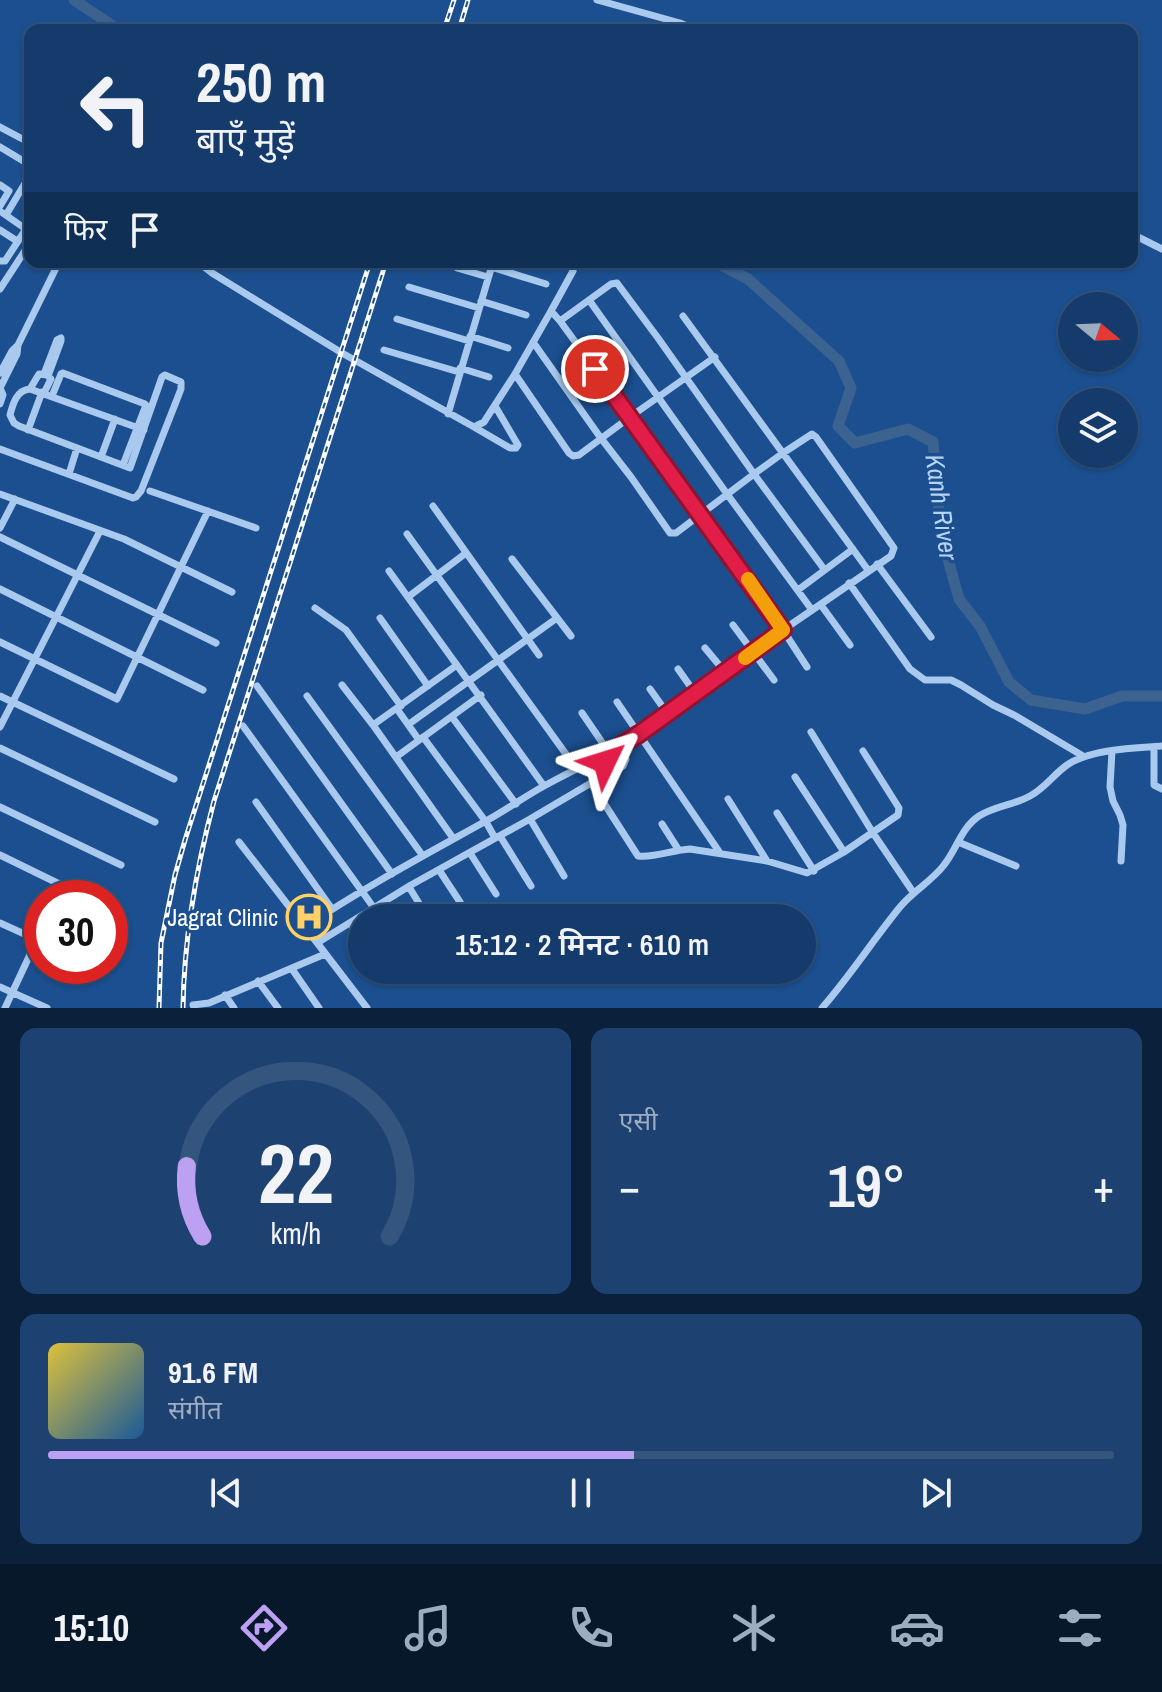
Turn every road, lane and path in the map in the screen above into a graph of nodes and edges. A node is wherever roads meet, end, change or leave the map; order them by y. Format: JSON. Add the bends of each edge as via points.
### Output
{"nodes":[{"id":1,"x":597,"y":0,"type":"edge"},
{"id":2,"x":682,"y":24,"type":"edge"},
{"id":3,"x":0,"y":127,"type":"edge"},
{"id":4,"x":24,"y":140,"type":"edge"},
{"id":5,"x":0,"y":147,"type":"edge"},
{"id":6,"x":24,"y":161,"type":"edge"},
{"id":7,"x":24,"y":183,"type":"edge"},
{"id":8,"x":0,"y":185,"type":"edge"},
{"id":9,"x":2,"y":211,"type":"edge"},
{"id":10,"x":24,"y":226,"type":"edge"},
{"id":11,"x":0,"y":230,"type":"edge"},
{"id":12,"x":24,"y":233,"type":"edge"},
{"id":13,"x":1138,"y":237,"type":"edge"},
{"id":14,"x":17,"y":241,"type":"junction"},
{"id":15,"x":1162,"y":249,"type":"edge"},
{"id":16,"x":24,"y":252,"type":"edge"},
{"id":17,"x":0,"y":261,"type":"edge"},
{"id":18,"x":56,"y":268,"type":"edge"},
{"id":19,"x":206,"y":268,"type":"edge"},
{"id":20,"x":457,"y":268,"type":"dead end"},
{"id":21,"x":491,"y":268,"type":"edge"},
{"id":22,"x":500,"y":268,"type":"edge"},
{"id":23,"x":508,"y":268,"type":"edge"},
{"id":24,"x":573,"y":271,"type":"dead end"},
{"id":25,"x":507,"y":272,"type":"junction"},
{"id":26,"x":488,"y":277,"type":"junction"},
{"id":27,"x":546,"y":284,"type":"dead end"},
{"id":28,"x":409,"y":287,"type":"dead end"},
{"id":29,"x":0,"y":289,"type":"edge"},
{"id":30,"x":589,"y":300,"type":"junction"},
{"id":31,"x":480,"y":304,"type":"junction"},
{"id":32,"x":551,"y":311,"type":"junction"},
{"id":33,"x":526,"y":315,"type":"dead end"},
{"id":34,"x":683,"y":316,"type":"dead end"},
{"id":35,"x":397,"y":319,"type":"dead end"},
{"id":36,"x":560,"y":321,"type":"junction"},
{"id":37,"x":469,"y":339,"type":"junction"},
{"id":38,"x":533,"y":342,"type":"junction"},
{"id":39,"x":18,"y":345,"type":"junction"},
{"id":40,"x":508,"y":348,"type":"dead end"},
{"id":41,"x":384,"y":350,"type":"dead end"},
{"id":42,"x":55,"y":352,"type":"dead end"},
{"id":43,"x":715,"y":357,"type":"junction"},
{"id":44,"x":460,"y":370,"type":"junction"},
{"id":45,"x":0,"y":373,"type":"edge"},
{"id":46,"x":515,"y":374,"type":"junction"},
{"id":47,"x":46,"y":375,"type":"junction"},
{"id":48,"x":489,"y":377,"type":"dead end"},
{"id":49,"x":686,"y":378,"type":"junction"},
{"id":50,"x":30,"y":389,"type":"junction"},
{"id":51,"x":46,"y":394,"type":"junction"},
{"id":52,"x":18,"y":395,"type":"junction"},
{"id":53,"x":1,"y":396,"type":"edge"},
{"id":54,"x":659,"y":397,"type":"junction"},
{"id":55,"x":148,"y":406,"type":"junction"},
{"id":56,"x":495,"y":406,"type":"junction"},
{"id":57,"x":448,"y":414,"type":"junction"},
{"id":58,"x":8,"y":415,"type":"junction"},
{"id":59,"x":630,"y":417,"type":"junction"},
{"id":60,"x":115,"y":419,"type":"junction"},
{"id":61,"x":474,"y":427,"type":"junction"},
{"id":62,"x":140,"y":428,"type":"junction"},
{"id":63,"x":28,"y":430,"type":"junction"},
{"id":64,"x":600,"y":437,"type":"junction"},
{"id":65,"x":77,"y":448,"type":"junction"},
{"id":66,"x":0,"y":449,"type":"edge"},
{"id":67,"x":783,"y":453,"type":"junction"},
{"id":68,"x":101,"y":457,"type":"junction"},
{"id":69,"x":126,"y":466,"type":"junction"},
{"id":70,"x":69,"y":474,"type":"junction"},
{"id":71,"x":147,"y":474,"type":"junction"},
{"id":72,"x":754,"y":474,"type":"junction"},
{"id":73,"x":150,"y":491,"type":"dead end"},
{"id":74,"x":0,"y":494,"type":"edge"},
{"id":75,"x":727,"y":494,"type":"junction"},
{"id":76,"x":15,"y":499,"type":"junction"},
{"id":77,"x":433,"y":506,"type":"dead end"},
{"id":78,"x":208,"y":511,"type":"junction"},
{"id":79,"x":700,"y":513,"type":"junction"},
{"id":80,"x":0,"y":528,"type":"edge"},
{"id":81,"x":256,"y":528,"type":"dead end"},
{"id":82,"x":100,"y":531,"type":"junction"},
{"id":83,"x":407,"y":534,"type":"dead end"},
{"id":84,"x":0,"y":537,"type":"edge"},
{"id":85,"x":853,"y":549,"type":"junction"},
{"id":86,"x":466,"y":553,"type":"junction"},
{"id":87,"x":512,"y":559,"type":"dead end"},
{"id":88,"x":877,"y":564,"type":"junction"},
{"id":89,"x":181,"y":567,"type":"junction"},
{"id":90,"x":824,"y":569,"type":"junction"},
{"id":91,"x":868,"y":570,"type":"junction"},
{"id":92,"x":389,"y":571,"type":"dead end"},
{"id":93,"x":78,"y":575,"type":"junction"},
{"id":94,"x":437,"y":576,"type":"junction"},
{"id":95,"x":849,"y":583,"type":"junction"},
{"id":96,"x":0,"y":589,"type":"edge"},
{"id":97,"x":798,"y":590,"type":"junction"},
{"id":98,"x":232,"y":592,"type":"dead end"},
{"id":99,"x":408,"y":597,"type":"junction"},
{"id":100,"x":821,"y":605,"type":"junction"},
{"id":101,"x":315,"y":608,"type":"dead end"},
{"id":102,"x":812,"y":610,"type":"junction"},
{"id":103,"x":158,"y":615,"type":"junction"},
{"id":104,"x":57,"y":617,"type":"junction"},
{"id":105,"x":380,"y":618,"type":"dead end"},
{"id":106,"x":557,"y":618,"type":"junction"},
{"id":107,"x":733,"y":625,"type":"dead end"},
{"id":108,"x":783,"y":630,"type":"junction"},
{"id":109,"x":571,"y":636,"type":"dead end"},
{"id":110,"x":931,"y":637,"type":"dead end"},
{"id":111,"x":528,"y":638,"type":"junction"},
{"id":112,"x":0,"y":642,"type":"edge"},
{"id":113,"x":216,"y":643,"type":"dead end"},
{"id":114,"x":850,"y":645,"type":"dead end"},
{"id":115,"x":705,"y":648,"type":"dead end"},
{"id":116,"x":752,"y":652,"type":"junction"},
{"id":117,"x":539,"y":655,"type":"dead end"},
{"id":118,"x":137,"y":657,"type":"junction"},
{"id":119,"x":36,"y":660,"type":"junction"},
{"id":120,"x":498,"y":660,"type":"junction"},
{"id":121,"x":457,"y":665,"type":"junction"},
{"id":122,"x":807,"y":667,"type":"dead end"},
{"id":123,"x":678,"y":669,"type":"dead end"},
{"id":124,"x":725,"y":672,"type":"junction"},
{"id":125,"x":470,"y":680,"type":"junction"},
{"id":126,"x":774,"y":680,"type":"dead end"},
{"id":127,"x":342,"y":685,"type":"dead end"},
{"id":128,"x":257,"y":686,"type":"dead end"},
{"id":129,"x":428,"y":686,"type":"junction"},
{"id":130,"x":650,"y":689,"type":"dead end"},
{"id":131,"x":203,"y":690,"type":"dead end"},
{"id":132,"x":695,"y":693,"type":"junction"},
{"id":133,"x":481,"y":695,"type":"junction"},
{"id":134,"x":0,"y":696,"type":"edge"},
{"id":135,"x":307,"y":696,"type":"dead end"},
{"id":136,"x":12,"y":702,"type":"junction"},
{"id":137,"x":617,"y":702,"type":"dead end"},
{"id":138,"x":399,"y":707,"type":"junction"},
{"id":139,"x":582,"y":713,"type":"dead end"},
{"id":140,"x":667,"y":713,"type":"junction"},
{"id":141,"x":452,"y":717,"type":"junction"},
{"id":142,"x":409,"y":724,"type":"junction"},
{"id":143,"x":373,"y":725,"type":"junction"},
{"id":144,"x":243,"y":726,"type":"dead end"},
{"id":145,"x":0,"y":727,"type":"edge"},
{"id":146,"x":811,"y":732,"type":"dead end"},
{"id":147,"x":639,"y":734,"type":"junction"},
{"id":148,"x":421,"y":738,"type":"junction"},
{"id":149,"x":1158,"y":746,"type":"edge"},
{"id":150,"x":0,"y":748,"type":"edge"},
{"id":151,"x":617,"y":748,"type":"junction"},
{"id":152,"x":863,"y":751,"type":"dead end"},
{"id":153,"x":1112,"y":751,"type":"junction"},
{"id":154,"x":606,"y":754,"type":"junction"},
{"id":155,"x":1083,"y":756,"type":"junction"},
{"id":156,"x":396,"y":757,"type":"junction"},
{"id":157,"x":576,"y":768,"type":"junction"},
{"id":158,"x":613,"y":770,"type":"junction"},
{"id":159,"x":795,"y":777,"type":"dead end"},
{"id":160,"x":174,"y":779,"type":"dead end"},
{"id":161,"x":591,"y":783,"type":"junction"},
{"id":162,"x":544,"y":786,"type":"junction"},
{"id":163,"x":1162,"y":789,"type":"edge"},
{"id":164,"x":728,"y":799,"type":"dead end"},
{"id":165,"x":256,"y":802,"type":"dead end"},
{"id":166,"x":516,"y":804,"type":"junction"},
{"id":167,"x":0,"y":807,"type":"edge"},
{"id":168,"x":777,"y":813,"type":"dead end"},
{"id":169,"x":530,"y":819,"type":"junction"},
{"id":170,"x":155,"y":822,"type":"dead end"},
{"id":171,"x":486,"y":822,"type":"junction"},
{"id":172,"x":662,"y":824,"type":"dead end"},
{"id":173,"x":873,"y":833,"type":"junction"},
{"id":174,"x":497,"y":837,"type":"junction"},
{"id":175,"x":453,"y":838,"type":"junction"},
{"id":176,"x":239,"y":842,"type":"dead end"},
{"id":177,"x":958,"y":842,"type":"junction"},
{"id":178,"x":678,"y":849,"type":"junction"},
{"id":179,"x":844,"y":852,"type":"junction"},
{"id":180,"x":470,"y":853,"type":"junction"},
{"id":181,"x":720,"y":853,"type":"junction"},
{"id":182,"x":0,"y":855,"type":"edge"},
{"id":183,"x":423,"y":856,"type":"junction"},
{"id":184,"x":767,"y":861,"type":"junction"},
{"id":185,"x":1121,"y":861,"type":"dead end"},
{"id":186,"x":121,"y":865,"type":"dead end"},
{"id":187,"x":1016,"y":866,"type":"dead end"},
{"id":188,"x":439,"y":870,"type":"junction"},
{"id":189,"x":814,"y":871,"type":"junction"},
{"id":190,"x":392,"y":874,"type":"junction"},
{"id":191,"x":564,"y":876,"type":"dead end"},
{"id":192,"x":51,"y":880,"type":"edge"},
{"id":193,"x":531,"y":886,"type":"dead end"},
{"id":194,"x":409,"y":887,"type":"junction"},
{"id":195,"x":362,"y":891,"type":"junction"},
{"id":196,"x":913,"y":892,"type":"junction"},
{"id":197,"x":496,"y":894,"type":"dead end"},
{"id":198,"x":460,"y":902,"type":"dead end"},
{"id":199,"x":375,"y":904,"type":"edge"},
{"id":200,"x":380,"y":904,"type":"edge"},
{"id":201,"x":419,"y":904,"type":"edge"},
{"id":202,"x":332,"y":909,"type":"junction"},
{"id":203,"x":0,"y":923,"type":"edge"},
{"id":204,"x":348,"y":924,"type":"edge"},
{"id":205,"x":305,"y":927,"type":"junction"},
{"id":206,"x":24,"y":934,"type":"edge"},
{"id":207,"x":317,"y":943,"type":"junction"},
{"id":208,"x":325,"y":954,"type":"junction"},
{"id":209,"x":24,"y":969,"type":"edge"},
{"id":210,"x":292,"y":969,"type":"junction"},
{"id":211,"x":258,"y":981,"type":"junction"},
{"id":212,"x":0,"y":987,"type":"edge"},
{"id":213,"x":12,"y":992,"type":"junction"},
{"id":214,"x":225,"y":995,"type":"junction"},
{"id":215,"x":193,"y":1005,"type":"dead end"},
{"id":216,"x":209,"y":1006,"type":"edge"},
{"id":217,"x":5,"y":1008,"type":"edge"},
{"id":218,"x":47,"y":1008,"type":"edge"},
{"id":219,"x":234,"y":1008,"type":"edge"},
{"id":220,"x":278,"y":1008,"type":"edge"},
{"id":221,"x":319,"y":1008,"type":"edge"},
{"id":222,"x":364,"y":1008,"type":"edge"},
{"id":223,"x":822,"y":1008,"type":"edge"}],
"edges":[{"from":1,"to":2,"type":"street"},
{"from":3,"to":4,"type":"street"},
{"from":5,"to":6,"type":"street"},
{"from":7,"to":9,"type":"street"},
{"from":8,"to":9,"type":"street","via":[[9,191]]},
{"from":9,"to":10,"type":"street"},
{"from":11,"to":14,"type":"street"},
{"from":12,"to":14,"type":"street"},
{"from":13,"to":15,"type":"street"},
{"from":14,"to":17,"type":"street"},
{"from":16,"to":29,"type":"street"},
{"from":18,"to":39,"type":"street"},
{"from":19,"to":57,"type":"street"},
{"from":20,"to":26,"type":"street"},
{"from":21,"to":26,"type":"street"},
{"from":22,"to":25,"type":"street"},
{"from":23,"to":25,"type":"street"},
{"from":24,"to":32,"type":"street"},
{"from":25,"to":27,"type":"street"},
{"from":26,"to":31,"type":"street"},
{"from":28,"to":31,"type":"street"},
{"from":30,"to":36,"type":"street"},
{"from":30,"to":49,"type":"street","via":[[617,283]]},
{"from":30,"to":54,"type":"street"},
{"from":31,"to":33,"type":"street"},
{"from":31,"to":37,"type":"street"},
{"from":32,"to":36,"type":"street"},
{"from":32,"to":38,"type":"street"},
{"from":34,"to":43,"type":"street"},
{"from":35,"to":37,"type":"street"},
{"from":36,"to":59,"type":"street"},
{"from":37,"to":40,"type":"street"},
{"from":37,"to":44,"type":"street"},
{"from":38,"to":46,"type":"street"},
{"from":38,"to":64,"type":"street"},
{"from":39,"to":45,"type":"street"},
{"from":39,"to":53,"type":"street"},
{"from":41,"to":44,"type":"street"},
{"from":42,"to":47,"type":"street"},
{"from":43,"to":49,"type":"street"},
{"from":43,"to":67,"type":"street"},
{"from":44,"to":48,"type":"street"},
{"from":44,"to":57,"type":"street"},
{"from":46,"to":56,"type":"street"},
{"from":46,"to":64,"type":"street","via":[[573,456]]},
{"from":47,"to":50,"type":"street","via":[[38,376]]},
{"from":47,"to":51,"type":"street","via":[[51,379]]},
{"from":49,"to":54,"type":"street"},
{"from":49,"to":72,"type":"street"},
{"from":50,"to":51,"type":"street"},
{"from":50,"to":52,"type":"street"},
{"from":51,"to":55,"type":"street","via":[[63,373]]},
{"from":51,"to":60,"type":"street"},
{"from":51,"to":63,"type":"street"},
{"from":52,"to":53,"type":"street"},
{"from":52,"to":58,"type":"street"},
{"from":53,"to":58,"type":"street"},
{"from":54,"to":59,"type":"street"},
{"from":54,"to":75,"type":"street"},
{"from":55,"to":62,"type":"street"},
{"from":55,"to":71,"type":"street","via":[[163,376],[181,382]]},
{"from":56,"to":61,"type":"street"},
{"from":56,"to":61,"type":"street","via":[[517,447]]},
{"from":57,"to":61,"type":"street"},
{"from":58,"to":63,"type":"street"},
{"from":59,"to":64,"type":"street"},
{"from":59,"to":79,"type":"street"},
{"from":60,"to":62,"type":"street"},
{"from":60,"to":68,"type":"street"},
{"from":62,"to":69,"type":"street"},
{"from":63,"to":65,"type":"street"},
{"from":64,"to":79,"type":"street","via":[[668,531],[676,533]]},
{"from":65,"to":68,"type":"street"},
{"from":65,"to":70,"type":"street"},
{"from":66,"to":70,"type":"street"},
{"from":67,"to":72,"type":"street"},
{"from":67,"to":85,"type":"street"},
{"from":67,"to":88,"type":"street","via":[[815,435],[894,548]]},
{"from":68,"to":69,"type":"street"},
{"from":69,"to":71,"type":"street"},
{"from":70,"to":71,"type":"street","via":[[133,498]]},
{"from":72,"to":75,"type":"street"},
{"from":72,"to":90,"type":"street"},
{"from":73,"to":78,"type":"street"},
{"from":74,"to":76,"type":"street"},
{"from":75,"to":79,"type":"street"},
{"from":75,"to":97,"type":"street"},
{"from":76,"to":80,"type":"street"},
{"from":76,"to":82,"type":"street"},
{"from":77,"to":86,"type":"street"},
{"from":78,"to":81,"type":"street"},
{"from":78,"to":89,"type":"street"},
{"from":79,"to":108,"type":"street"},
{"from":82,"to":89,"type":"street"},
{"from":82,"to":93,"type":"street"},
{"from":83,"to":94,"type":"street"},
{"from":84,"to":93,"type":"street"},
{"from":85,"to":90,"type":"street"},
{"from":85,"to":91,"type":"street"},
{"from":86,"to":94,"type":"street"},
{"from":86,"to":111,"type":"street"},
{"from":87,"to":106,"type":"street"},
{"from":88,"to":91,"type":"street"},
{"from":88,"to":110,"type":"street"},
{"from":89,"to":98,"type":"street"},
{"from":89,"to":103,"type":"street"},
{"from":90,"to":97,"type":"street"},
{"from":91,"to":95,"type":"street"},
{"from":92,"to":99,"type":"street"},
{"from":93,"to":103,"type":"street"},
{"from":93,"to":104,"type":"street"},
{"from":94,"to":99,"type":"street"},
{"from":94,"to":120,"type":"street"},
{"from":95,"to":100,"type":"street"},
{"from":95,"to":155,"type":"street","via":[[919,677],[951,680]]},
{"from":96,"to":104,"type":"street"},
{"from":97,"to":102,"type":"street"},
{"from":99,"to":121,"type":"street"},
{"from":100,"to":102,"type":"street"},
{"from":100,"to":114,"type":"street"},
{"from":101,"to":138,"type":"street","via":[[346,630]]},
{"from":102,"to":108,"type":"street"},
{"from":103,"to":113,"type":"street"},
{"from":103,"to":118,"type":"street"},
{"from":104,"to":118,"type":"street"},
{"from":104,"to":119,"type":"street"},
{"from":105,"to":129,"type":"street"},
{"from":106,"to":109,"type":"street"},
{"from":106,"to":111,"type":"street"},
{"from":107,"to":116,"type":"street"},
{"from":108,"to":116,"type":"street"},
{"from":108,"to":122,"type":"street"},
{"from":111,"to":117,"type":"street"},
{"from":111,"to":120,"type":"street"},
{"from":112,"to":119,"type":"street"},
{"from":115,"to":124,"type":"street"},
{"from":116,"to":124,"type":"street"},
{"from":116,"to":126,"type":"street"},
{"from":118,"to":119,"type":"street","via":[[117,699]]},
{"from":118,"to":131,"type":"street"},
{"from":119,"to":136,"type":"street"},
{"from":120,"to":125,"type":"street"},
{"from":120,"to":157,"type":"street"},
{"from":121,"to":125,"type":"street"},
{"from":121,"to":129,"type":"street"},
{"from":123,"to":132,"type":"street"},
{"from":124,"to":132,"type":"street"},
{"from":125,"to":133,"type":"street"},
{"from":125,"to":142,"type":"street"},
{"from":127,"to":143,"type":"street"},
{"from":128,"to":190,"type":"street"},
{"from":129,"to":138,"type":"street"},
{"from":130,"to":140,"type":"street"},
{"from":132,"to":140,"type":"street"},
{"from":133,"to":141,"type":"street"},
{"from":133,"to":162,"type":"street"},
{"from":134,"to":136,"type":"street"},
{"from":135,"to":183,"type":"street"},
{"from":136,"to":145,"type":"street"},
{"from":136,"to":160,"type":"street"},
{"from":137,"to":147,"type":"street"},
{"from":138,"to":142,"type":"street"},
{"from":138,"to":143,"type":"street"},
{"from":139,"to":154,"type":"street"},
{"from":140,"to":147,"type":"street"},
{"from":141,"to":148,"type":"street"},
{"from":141,"to":166,"type":"street"},
{"from":142,"to":148,"type":"street"},
{"from":143,"to":156,"type":"street"},
{"from":144,"to":195,"type":"street"},
{"from":146,"to":173,"type":"street"},
{"from":147,"to":151,"type":"street"},
{"from":147,"to":181,"type":"street"},
{"from":148,"to":156,"type":"street"},
{"from":148,"to":171,"type":"street"},
{"from":149,"to":153,"type":"street"},
{"from":149,"to":163,"type":"street","via":[[1154,785]]},
{"from":150,"to":170,"type":"street"},
{"from":151,"to":154,"type":"street"},
{"from":151,"to":158,"type":"street","via":[[626,759],[621,769]]},
{"from":152,"to":173,"type":"street","via":[[900,812]]},
{"from":153,"to":155,"type":"street"},
{"from":153,"to":185,"type":"street","via":[[1110,787],[1123,825]]},
{"from":154,"to":157,"type":"street"},
{"from":154,"to":158,"type":"street","via":[[606,765]]},
{"from":155,"to":177,"type":"street","via":[[1028,797],[980,816]]},
{"from":156,"to":175,"type":"street"},
{"from":157,"to":162,"type":"street"},
{"from":158,"to":161,"type":"street"},
{"from":159,"to":179,"type":"street"},
{"from":161,"to":169,"type":"street"},
{"from":161,"to":178,"type":"street","via":[[638,856]]},
{"from":162,"to":166,"type":"street"},
{"from":164,"to":184,"type":"street"},
{"from":165,"to":202,"type":"street"},
{"from":166,"to":171,"type":"street"},
{"from":167,"to":186,"type":"street"},
{"from":168,"to":189,"type":"street"},
{"from":169,"to":174,"type":"street"},
{"from":169,"to":191,"type":"street"},
{"from":171,"to":174,"type":"street"},
{"from":171,"to":175,"type":"street"},
{"from":172,"to":178,"type":"street"},
{"from":173,"to":179,"type":"street"},
{"from":173,"to":196,"type":"street"},
{"from":174,"to":180,"type":"street"},
{"from":174,"to":193,"type":"street"},
{"from":175,"to":183,"type":"street"},
{"from":176,"to":205,"type":"street"},
{"from":177,"to":187,"type":"street"},
{"from":177,"to":196,"type":"street","via":[[943,867]]},
{"from":178,"to":181,"type":"street"},
{"from":179,"to":189,"type":"street"},
{"from":180,"to":188,"type":"street"},
{"from":180,"to":197,"type":"street"},
{"from":181,"to":184,"type":"street"},
{"from":182,"to":192,"type":"street"},
{"from":183,"to":190,"type":"street"},
{"from":184,"to":189,"type":"street"},
{"from":188,"to":194,"type":"street"},
{"from":188,"to":198,"type":"street"},
{"from":190,"to":195,"type":"street"},
{"from":194,"to":200,"type":"street"},
{"from":194,"to":201,"type":"street"},
{"from":195,"to":199,"type":"street"},
{"from":195,"to":202,"type":"street"},
{"from":196,"to":223,"type":"street"},
{"from":202,"to":205,"type":"street"},
{"from":203,"to":206,"type":"street"},
{"from":204,"to":207,"type":"street"},
{"from":205,"to":207,"type":"street"},
{"from":207,"to":208,"type":"street"},
{"from":208,"to":210,"type":"street"},
{"from":208,"to":222,"type":"street"},
{"from":209,"to":213,"type":"street"},
{"from":210,"to":211,"type":"street"},
{"from":210,"to":221,"type":"street"},
{"from":211,"to":214,"type":"street"},
{"from":211,"to":220,"type":"street"},
{"from":212,"to":213,"type":"street"},
{"from":213,"to":217,"type":"street"},
{"from":213,"to":218,"type":"street"},
{"from":214,"to":216,"type":"street"},
{"from":214,"to":219,"type":"street"},
{"from":215,"to":216,"type":"street"}]}
